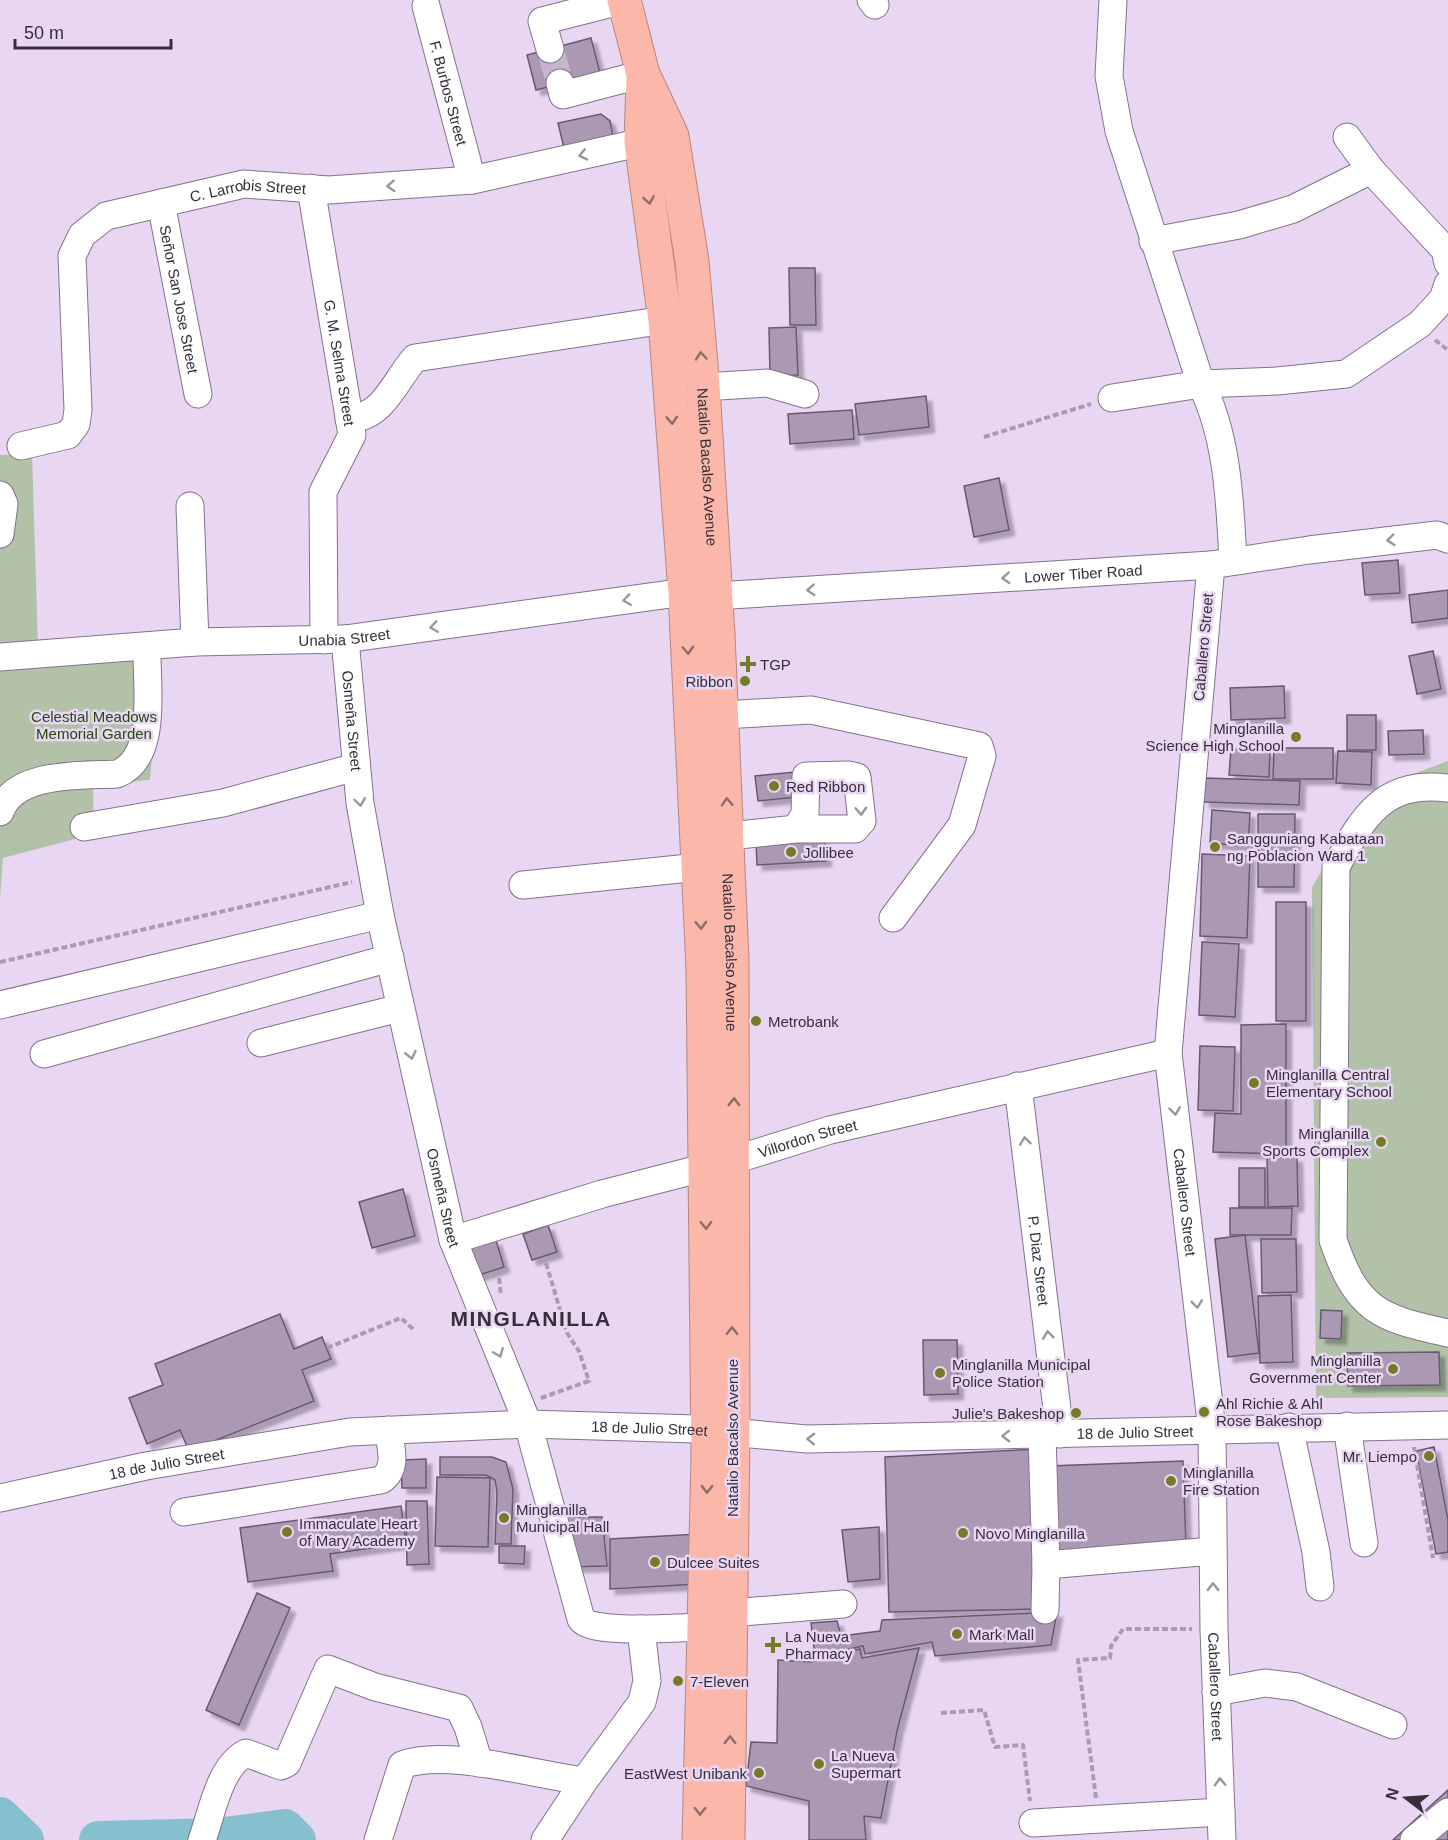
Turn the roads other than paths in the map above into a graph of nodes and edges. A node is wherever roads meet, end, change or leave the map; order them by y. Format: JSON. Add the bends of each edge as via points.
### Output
{"nodes":[{"id":1,"x":624,"y":0,"type":"edge"},
{"id":2,"x":1113,"y":0,"type":"edge"},
{"id":3,"x":426,"y":6,"type":"dead end"},
{"id":4,"x":550,"y":49,"type":"tunnel mouth"},
{"id":5,"x":643,"y":74,"type":"junction"},
{"id":6,"x":560,"y":83,"type":"dead end"},
{"id":7,"x":672,"y":136,"type":"junction"},
{"id":8,"x":1347,"y":137,"type":"dead end"},
{"id":9,"x":640,"y":142,"type":"junction"},
{"id":10,"x":1371,"y":170,"type":"junction"},
{"id":11,"x":472,"y":180,"type":"junction"},
{"id":12,"x":311,"y":189,"type":"junction"},
{"id":13,"x":161,"y":203,"type":"junction"},
{"id":14,"x":1153,"y":241,"type":"junction"},
{"id":15,"x":1448,"y":263,"type":"edge"},
{"id":16,"x":1448,"y":284,"type":"edge"},
{"id":17,"x":665,"y":320,"type":"junction"},
{"id":18,"x":1200,"y":384,"type":"junction"},
{"id":19,"x":704,"y":387,"type":"junction"},
{"id":20,"x":198,"y":394,"type":"dead end"},
{"id":21,"x":805,"y":394,"type":"dead end"},
{"id":22,"x":1112,"y":398,"type":"road end"},
{"id":23,"x":349,"y":419,"type":"junction"},
{"id":24,"x":21,"y":446,"type":"dead end"},
{"id":25,"x":0,"y":495,"type":"edge"},
{"id":26,"x":190,"y":506,"type":"dead end"},
{"id":27,"x":0,"y":534,"type":"edge"},
{"id":28,"x":1448,"y":539,"type":"edge"},
{"id":29,"x":1222,"y":563,"type":"junction"},
{"id":30,"x":700,"y":594,"type":"junction"},
{"id":31,"x":335,"y":640,"type":"junction"},
{"id":32,"x":195,"y":642,"type":"junction"},
{"id":33,"x":147,"y":647,"type":"junction"},
{"id":34,"x":6,"y":651,"type":"edge"},
{"id":35,"x":722,"y":715,"type":"junction"},
{"id":36,"x":356,"y":767,"type":"junction"},
{"id":37,"x":1448,"y":788,"type":"edge"},
{"id":38,"x":0,"y":812,"type":"edge"},
{"id":39,"x":84,"y":827,"type":"dead end"},
{"id":40,"x":796,"y":830,"type":"dead end"},
{"id":41,"x":729,"y":836,"type":"junction"},
{"id":42,"x":699,"y":867,"type":"junction"},
{"id":43,"x":523,"y":885,"type":"dead end"},
{"id":44,"x":380,"y":915,"type":"junction"},
{"id":45,"x":893,"y":918,"type":"dead end"},
{"id":46,"x":390,"y":958,"type":"junction"},
{"id":47,"x":0,"y":1005,"type":"edge"},
{"id":48,"x":400,"y":1008,"type":"junction"},
{"id":49,"x":261,"y":1043,"type":"dead end"},
{"id":50,"x":1168,"y":1053,"type":"junction"},
{"id":51,"x":44,"y":1054,"type":"dead end"},
{"id":52,"x":1018,"y":1086,"type":"junction"},
{"id":53,"x":719,"y":1163,"type":"junction"},
{"id":54,"x":453,"y":1240,"type":"junction"},
{"id":55,"x":1448,"y":1333,"type":"edge"},
{"id":56,"x":528,"y":1424,"type":"junction"},
{"id":57,"x":1448,"y":1425,"type":"edge"},
{"id":58,"x":1347,"y":1426,"type":"junction"},
{"id":59,"x":1289,"y":1427,"type":"junction"},
{"id":60,"x":388,"y":1430,"type":"junction"},
{"id":61,"x":1212,"y":1430,"type":"junction"},
{"id":62,"x":720,"y":1431,"type":"junction"},
{"id":63,"x":1051,"y":1435,"type":"junction"},
{"id":64,"x":0,"y":1498,"type":"edge"},
{"id":65,"x":184,"y":1512,"type":"dead end"},
{"id":66,"x":1364,"y":1543,"type":"dead end"},
{"id":67,"x":1213,"y":1551,"type":"junction"},
{"id":68,"x":1046,"y":1565,"type":"junction"},
{"id":69,"x":1320,"y":1587,"type":"dead end"},
{"id":70,"x":843,"y":1604,"type":"dead end"},
{"id":71,"x":1045,"y":1610,"type":"dead end"},
{"id":72,"x":717,"y":1620,"type":"junction"},
{"id":73,"x":641,"y":1629,"type":"junction"},
{"id":74,"x":1224,"y":1690,"type":"junction"},
{"id":75,"x":1393,"y":1725,"type":"dead end"},
{"id":76,"x":479,"y":1763,"type":"junction"},
{"id":77,"x":584,"y":1781,"type":"junction"},
{"id":78,"x":1221,"y":1812,"type":"junction"},
{"id":79,"x":1448,"y":1812,"type":"edge"},
{"id":80,"x":1033,"y":1823,"type":"road end"},
{"id":81,"x":202,"y":1840,"type":"edge"},
{"id":82,"x":378,"y":1840,"type":"edge"},
{"id":83,"x":545,"y":1840,"type":"edge"},
{"id":84,"x":699,"y":1840,"type":"edge"},
{"id":85,"x":728,"y":1840,"type":"edge"},
{"id":86,"x":1222,"y":1840,"type":"edge"},
{"id":87,"x":1414,"y":1840,"type":"edge"}],
"edges":[{"from":1,"to":4,"type":"street","via":[[542,21]]},
{"from":1,"to":5,"type":"highway","name":"Natalio Bacalso Avenue"},
{"from":2,"to":14,"type":"street","name":"Caballero Street","via":[[1108,76],[1119,131]]},
{"from":3,"to":11,"type":"street","name":"F. Burbos Street"},
{"from":5,"to":6,"type":"street","via":[[564,95]]},
{"from":5,"to":7,"type":"highway","name":"Natalio Bacalso Avenue"},
{"from":5,"to":9,"type":"highway","name":"Natalio Bacalso Avenue"},
{"from":7,"to":9,"type":"street","name":"C. Larrobis Street"},
{"from":19,"to":7,"type":"highway","name":"Natalio Bacalso Avenue","one_way":true,"via":[[692,261]]},
{"from":8,"to":10,"type":"street"},
{"from":9,"to":11,"type":"street","name":"C. Larrobis Street","one_way":true},
{"from":9,"to":17,"type":"highway","name":"Natalio Bacalso Avenue","one_way":true},
{"from":10,"to":14,"type":"street","via":[[1293,210]]},
{"from":10,"to":15,"type":"street","via":[[1445,250]]},
{"from":11,"to":12,"type":"street","name":"C. Larrobis Street","one_way":true},
{"from":12,"to":13,"type":"street","name":"C. Larrobis Street","via":[[244,184]]},
{"from":12,"to":23,"type":"street","name":"G. M. Selma Street"},
{"from":13,"to":20,"type":"street","name":"Señor San Jose Street"},
{"from":13,"to":24,"type":"street","name":"C. Larrobis Street","via":[[106,216],[92,225],[76,245],[72,256],[76,424],[68,435]]},
{"from":14,"to":18,"type":"street","name":"Caballero Street"},
{"from":16,"to":18,"type":"street","via":[[1443,299],[1420,324],[1346,374]]},
{"from":17,"to":23,"type":"street","via":[[415,358],[375,412],[365,418]]},
{"from":17,"to":30,"type":"highway","name":"Natalio Bacalso Avenue","one_way":true},
{"from":18,"to":22,"type":"street"},
{"from":18,"to":29,"type":"street","name":"Caballero Street","via":[[1210,403],[1229,498]]},
{"from":19,"to":21,"type":"street","via":[[767,383]]},
{"from":19,"to":30,"type":"highway","name":"Natalio Bacalso Avenue"},
{"from":23,"to":31,"type":"street","name":"G. M. Selma Street","via":[[352,435],[323,492]]},
{"from":25,"to":27,"type":"street","via":[[4,504]]},
{"from":26,"to":32,"type":"street"},
{"from":28,"to":29,"type":"street","name":"Lower Tiber Road","one_way":true,"via":[[1437,535]]},
{"from":29,"to":30,"type":"street","name":"Lower Tiber Road","one_way":true},
{"from":29,"to":50,"type":"street","name":"Caballero Street"},
{"from":30,"to":31,"type":"street","name":"Unabia Street","one_way":true},
{"from":30,"to":35,"type":"highway","name":"Natalio Bacalso Avenue"},
{"from":30,"to":42,"type":"highway","name":"Natalio Bacalso Avenue","one_way":true},
{"from":31,"to":32,"type":"street","name":"Unabia Street"},
{"from":31,"to":36,"type":"street","name":"Osmeña Street"},
{"from":32,"to":33,"type":"street","name":"Unabia Street"},
{"from":33,"to":34,"type":"street","name":"Unabia Street"},
{"from":33,"to":38,"type":"street","via":[[146,733],[140,755],[117,774],[49,777],[7,798]]},
{"from":41,"to":35,"type":"highway","name":"Natalio Bacalso Avenue","one_way":true},
{"from":35,"to":45,"type":"street","via":[[811,710],[978,746],[982,756],[962,825]]},
{"from":36,"to":39,"type":"street","via":[[223,802]]},
{"from":36,"to":44,"type":"street","name":"Osmeña Street","one_way":true},
{"from":37,"to":55,"type":"street","via":[[1422,784],[1396,792],[1366,817],[1336,867],[1333,1240],[1345,1274],[1373,1308],[1393,1320]]},
{"from":40,"to":41,"type":"street"},
{"from":53,"to":41,"type":"highway","name":"Natalio Bacalso Avenue","one_way":true},
{"from":42,"to":43,"type":"street"},
{"from":42,"to":53,"type":"highway","name":"Natalio Bacalso Avenue","one_way":true},
{"from":44,"to":46,"type":"street","name":"Osmeña Street"},
{"from":44,"to":47,"type":"street"},
{"from":46,"to":48,"type":"street","name":"Osmeña Street"},
{"from":46,"to":51,"type":"street"},
{"from":48,"to":49,"type":"street"},
{"from":48,"to":54,"type":"street","name":"Osmeña Street","one_way":true},
{"from":50,"to":52,"type":"street","name":"Villordon Street"},
{"from":50,"to":61,"type":"street","name":"Caballero Street","one_way":true},
{"from":52,"to":53,"type":"street","name":"Villordon Street","via":[[830,1130]]},
{"from":63,"to":52,"type":"street","name":"P. Diaz Street","one_way":true},
{"from":53,"to":54,"type":"street","name":"Villordon Street"},
{"from":53,"to":62,"type":"highway","name":"Natalio Bacalso Avenue"},
{"from":54,"to":56,"type":"street","name":"Osmeña Street","one_way":true},
{"from":56,"to":60,"type":"street","name":"18 de Julio Street"},
{"from":56,"to":62,"type":"street","name":"18 de Julio Street"},
{"from":56,"to":73,"type":"street","name":"Osmeña Street","via":[[583,1623]]},
{"from":57,"to":58,"type":"street","name":"18 de Julio Street"},
{"from":58,"to":59,"type":"street","name":"18 de Julio Street"},
{"from":58,"to":66,"type":"street"},
{"from":59,"to":61,"type":"street","name":"18 de Julio Street"},
{"from":59,"to":69,"type":"street"},
{"from":60,"to":64,"type":"street","name":"18 de Julio Street","via":[[350,1431],[146,1466]]},
{"from":60,"to":65,"type":"street","via":[[392,1465],[381,1480]]},
{"from":61,"to":63,"type":"street","name":"18 de Julio Street"},
{"from":61,"to":67,"type":"street","name":"Caballero Street"},
{"from":63,"to":62,"type":"street","name":"18 de Julio Street","one_way":true,"via":[[807,1439]]},
{"from":62,"to":72,"type":"highway","name":"Natalio Bacalso Avenue"},
{"from":63,"to":68,"type":"street","name":"P. Diaz Street"},
{"from":67,"to":68,"type":"street"},
{"from":74,"to":67,"type":"street","name":"Caballero Street","one_way":true,"via":[[1214,1641]]},
{"from":68,"to":71,"type":"street","name":"P. Diaz Street"},
{"from":70,"to":72,"type":"street","name":"Osmeña Street"},
{"from":72,"to":73,"type":"street","name":"Osmeña Street"},
{"from":72,"to":84,"type":"highway","name":"Natalio Bacalso Avenue","one_way":true},
{"from":85,"to":72,"type":"highway","name":"Natalio Bacalso Avenue","one_way":true},
{"from":73,"to":77,"type":"street","via":[[647,1682],[642,1702]]},
{"from":74,"to":75,"type":"street","via":[[1265,1683],[1297,1687]]},
{"from":78,"to":74,"type":"street","name":"Caballero Street","one_way":true},
{"from":76,"to":77,"type":"street"},
{"from":76,"to":81,"type":"street","via":[[459,1708],[375,1687],[330,1669],[286,1763],[280,1766],[246,1753],[235,1759],[223,1780]]},
{"from":76,"to":82,"type":"street","via":[[417,1759],[402,1765]]},
{"from":77,"to":83,"type":"street"},
{"from":78,"to":80,"type":"street"},
{"from":78,"to":86,"type":"street","name":"Caballero Street"},
{"from":79,"to":87,"type":"street"}]}
